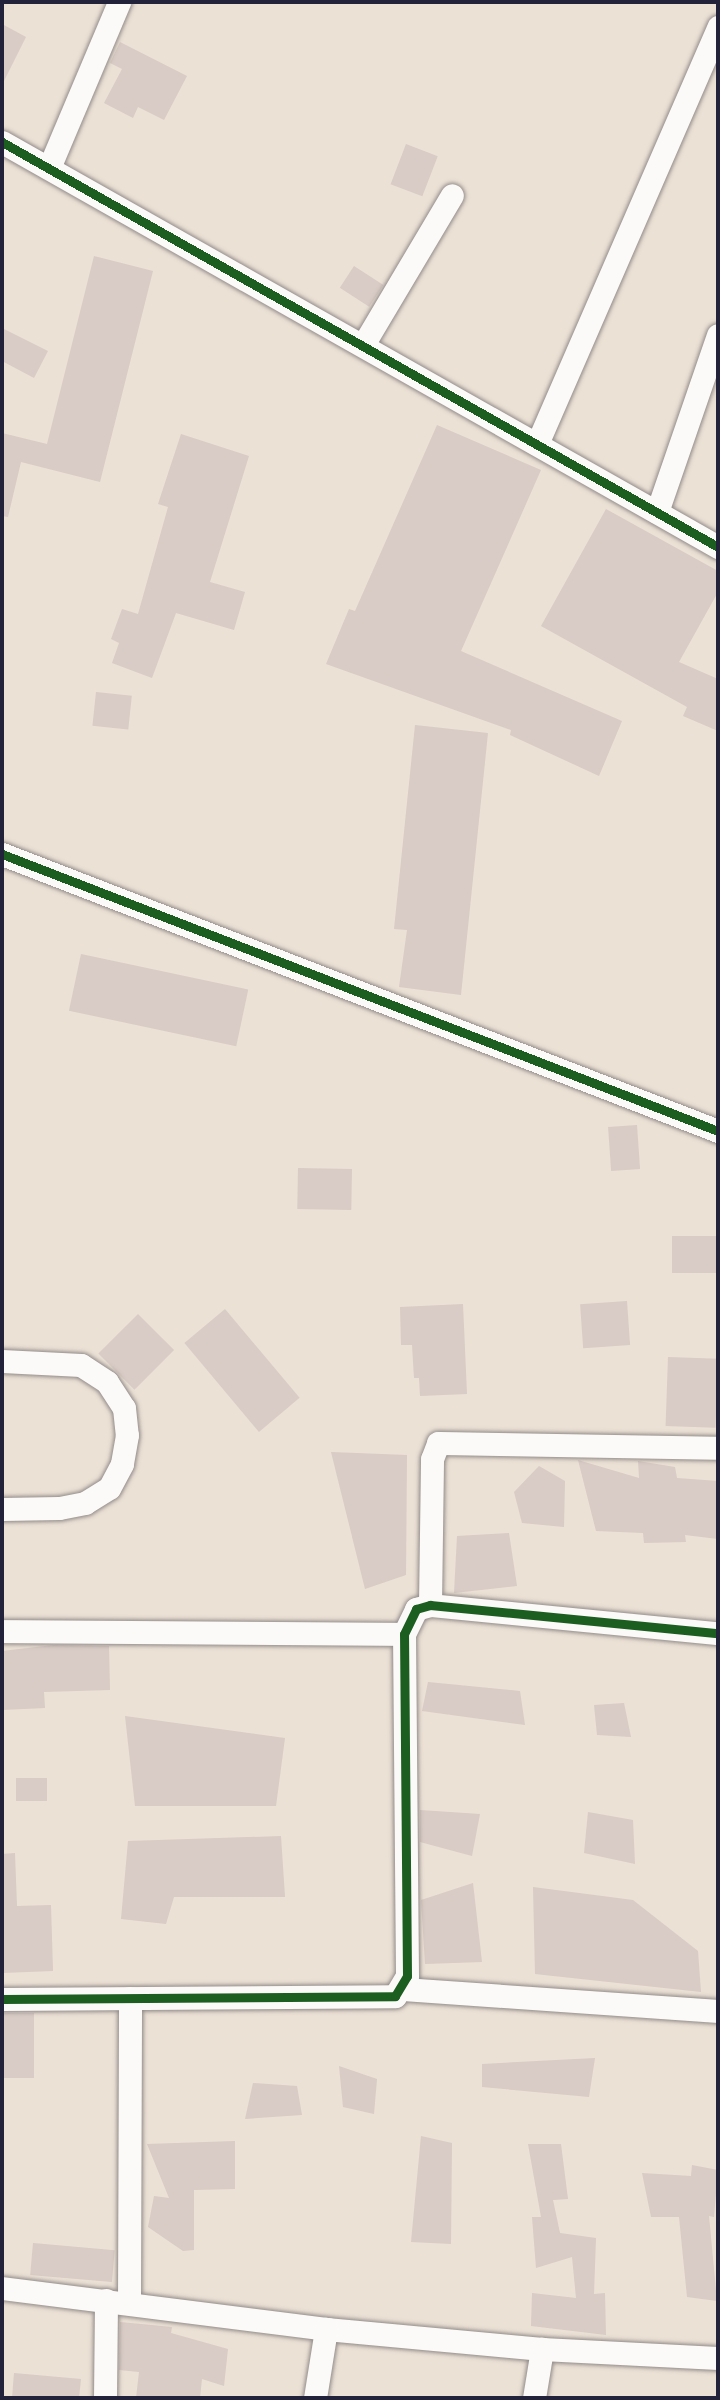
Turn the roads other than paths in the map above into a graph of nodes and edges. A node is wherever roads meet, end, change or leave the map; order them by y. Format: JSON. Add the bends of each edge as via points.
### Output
{"nodes":[{"id":1,"x":119,"y":2,"type":"edge"},
{"id":2,"x":718,"y":27,"type":"edge"},
{"id":3,"x":2,"y":142,"type":"edge"},
{"id":4,"x":49,"y":168,"type":"junction"},
{"id":5,"x":452,"y":195,"type":"dead end"},
{"id":6,"x":718,"y":335,"type":"edge"},
{"id":7,"x":363,"y":345,"type":"junction"},
{"id":8,"x":537,"y":444,"type":"junction"},
{"id":9,"x":657,"y":512,"type":"junction"},
{"id":10,"x":718,"y":547,"type":"edge"},
{"id":11,"x":2,"y":854,"type":"edge"},
{"id":12,"x":718,"y":1131,"type":"edge"},
{"id":13,"x":2,"y":1362,"type":"edge"},
{"id":14,"x":718,"y":1448,"type":"edge"},
{"id":15,"x":2,"y":1509,"type":"edge"},
{"id":16,"x":430,"y":1605,"type":"junction"},
{"id":17,"x":2,"y":1631,"type":"edge"},
{"id":18,"x":718,"y":1633,"type":"edge"},
{"id":19,"x":404,"y":1634,"type":"junction"},
{"id":20,"x":403,"y":1989,"type":"junction"},
{"id":21,"x":2,"y":1998,"type":"edge"},
{"id":22,"x":130,"y":1998,"type":"junction"},
{"id":23,"x":718,"y":2011,"type":"edge"},
{"id":24,"x":2,"y":2288,"type":"edge"},
{"id":25,"x":106,"y":2300,"type":"junction"},
{"id":26,"x":129,"y":2303,"type":"junction"},
{"id":27,"x":326,"y":2329,"type":"junction"},
{"id":28,"x":542,"y":2349,"type":"junction"},
{"id":29,"x":718,"y":2358,"type":"edge"},
{"id":30,"x":105,"y":2398,"type":"edge"},
{"id":31,"x":315,"y":2398,"type":"edge"},
{"id":32,"x":534,"y":2398,"type":"edge"}],
"edges":[{"from":1,"to":4,"type":"street"},
{"from":2,"to":8,"type":"street"},
{"from":3,"to":4,"type":"street"},
{"from":4,"to":7,"type":"street"},
{"from":5,"to":7,"type":"street"},
{"from":6,"to":9,"type":"street"},
{"from":7,"to":8,"type":"street"},
{"from":8,"to":9,"type":"street"},
{"from":9,"to":10,"type":"street"},
{"from":11,"to":12,"type":"street"},
{"from":13,"to":15,"type":"street","via":[[81,1365],[107,1382],[124,1408],[127,1434],[122,1464],[109,1488],[86,1503]]},
{"from":14,"to":16,"type":"street","via":[[438,1443],[432,1459]]},
{"from":16,"to":18,"type":"street"},
{"from":16,"to":19,"type":"street","via":[[416,1609]]},
{"from":17,"to":19,"type":"street"},
{"from":19,"to":20,"type":"street"},
{"from":20,"to":22,"type":"street","via":[[382,1998]]},
{"from":20,"to":23,"type":"street"},
{"from":21,"to":22,"type":"street"},
{"from":22,"to":26,"type":"street"},
{"from":24,"to":25,"type":"street"},
{"from":25,"to":26,"type":"street"},
{"from":25,"to":30,"type":"street"},
{"from":26,"to":27,"type":"street"},
{"from":27,"to":28,"type":"street"},
{"from":27,"to":31,"type":"street"},
{"from":28,"to":29,"type":"street"},
{"from":28,"to":32,"type":"street"}]}
